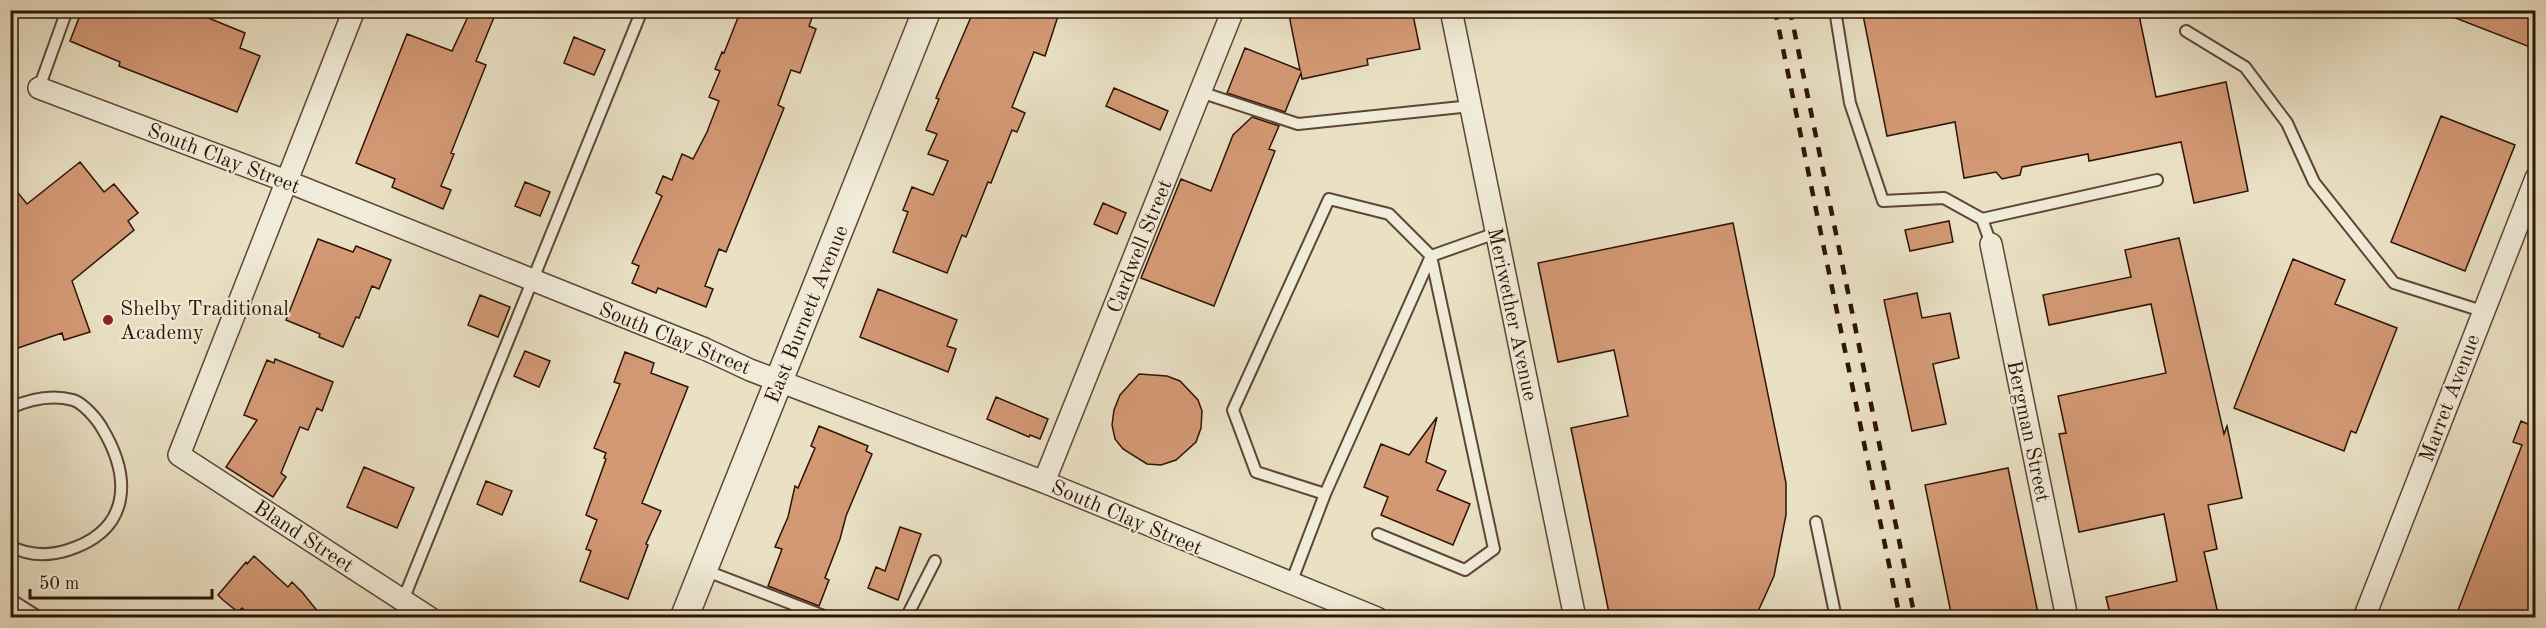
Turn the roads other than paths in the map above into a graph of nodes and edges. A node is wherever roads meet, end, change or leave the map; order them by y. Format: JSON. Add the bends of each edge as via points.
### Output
{"nodes":[{"id":1,"x":67,"y":10,"type":"edge"},
{"id":2,"x":354,"y":10,"type":"edge"},
{"id":3,"x":642,"y":10,"type":"edge"},
{"id":4,"x":927,"y":10,"type":"edge"},
{"id":5,"x":1233,"y":10,"type":"edge"},
{"id":6,"x":1451,"y":10,"type":"edge"},
{"id":7,"x":1835,"y":10,"type":"edge"},
{"id":8,"x":2186,"y":31,"type":"dead end"},
{"id":9,"x":39,"y":88,"type":"joint"},
{"id":10,"x":1200,"y":92,"type":"junction"},
{"id":11,"x":1471,"y":106,"type":"junction"},
{"id":12,"x":2535,"y":178,"type":"edge"},
{"id":13,"x":2157,"y":180,"type":"dead end"},
{"id":14,"x":286,"y":181,"type":"junction"},
{"id":15,"x":1982,"y":219,"type":"junction"},
{"id":16,"x":1496,"y":233,"type":"junction"},
{"id":17,"x":1991,"y":244,"type":"joint"},
{"id":18,"x":1431,"y":256,"type":"junction"},
{"id":19,"x":533,"y":280,"type":"junction"},
{"id":20,"x":2482,"y":311,"type":"junction"},
{"id":21,"x":779,"y":381,"type":"junction"},
{"id":22,"x":10,"y":408,"type":"edge"},
{"id":23,"x":1044,"y":482,"type":"junction"},
{"id":24,"x":1325,"y":494,"type":"junction"},
{"id":25,"x":1816,"y":522,"type":"dead end"},
{"id":26,"x":1378,"y":534,"type":"dead end"},
{"id":27,"x":10,"y":546,"type":"edge"},
{"id":28,"x":935,"y":561,"type":"dead end"},
{"id":29,"x":703,"y":570,"type":"junction"},
{"id":30,"x":1291,"y":584,"type":"junction"},
{"id":31,"x":10,"y":599,"type":"edge"},
{"id":32,"x":403,"y":600,"type":"junction"},
{"id":33,"x":40,"y":618,"type":"edge"},
{"id":34,"x":430,"y":618,"type":"edge"},
{"id":35,"x":684,"y":618,"type":"edge"},
{"id":36,"x":829,"y":618,"type":"edge"},
{"id":37,"x":906,"y":618,"type":"edge"},
{"id":38,"x":1377,"y":618,"type":"edge"},
{"id":39,"x":1575,"y":618,"type":"edge"},
{"id":40,"x":1836,"y":618,"type":"edge"},
{"id":41,"x":2067,"y":618,"type":"edge"},
{"id":42,"x":2364,"y":618,"type":"edge"}],
"edges":[{"from":1,"to":9,"type":"lane"},
{"from":2,"to":14,"type":"street"},
{"from":3,"to":19,"type":"lane"},
{"from":4,"to":21,"type":"street","name":"East Burnett Avenue"},
{"from":5,"to":10,"type":"street","name":"Cardwell Street"},
{"from":6,"to":11,"type":"street","name":"Meriwether Avenue"},
{"from":7,"to":15,"type":"lane","via":[[1850,103],[1882,201],[1944,198]]},
{"from":8,"to":20,"type":"lane","via":[[2245,67],[2287,123],[2314,182],[2394,283]]},
{"from":9,"to":14,"type":"street","name":"South Clay Street"},
{"from":10,"to":11,"type":"lane","via":[[1298,124]]},
{"from":10,"to":23,"type":"street","name":"Cardwell Street"},
{"from":11,"to":16,"type":"street","name":"Meriwether Avenue"},
{"from":12,"to":20,"type":"street","name":"Marret Avenue"},
{"from":13,"to":15,"type":"lane"},
{"from":14,"to":19,"type":"street","name":"South Clay Street"},
{"from":14,"to":32,"type":"street","name":"Bland Street","via":[[179,454]]},
{"from":15,"to":17,"type":"lane"},
{"from":16,"to":18,"type":"lane"},
{"from":16,"to":39,"type":"street","name":"Meriwether Avenue"},
{"from":17,"to":41,"type":"street","name":"Bergman Street"},
{"from":18,"to":24,"type":"lane"},
{"from":18,"to":24,"type":"lane","via":[[1389,214],[1329,199],[1233,410],[1256,472]]},
{"from":18,"to":26,"type":"lane","via":[[1494,549],[1465,570]]},
{"from":19,"to":21,"type":"street","name":"South Clay Street"},
{"from":19,"to":32,"type":"lane"},
{"from":20,"to":42,"type":"street","name":"Marret Avenue"},
{"from":21,"to":23,"type":"street","name":"South Clay Street"},
{"from":21,"to":29,"type":"street","name":"East Burnett Avenue"},
{"from":22,"to":27,"type":"lane","via":[[28,400],[75,400],[98,421],[113,446],[123,485],[109,526],[82,545],[51,555]]},
{"from":23,"to":30,"type":"street","name":"South Clay Street"},
{"from":24,"to":30,"type":"lane"},
{"from":25,"to":40,"type":"lane"},
{"from":28,"to":37,"type":"lane"},
{"from":29,"to":35,"type":"street","name":"East Burnett Avenue"},
{"from":29,"to":36,"type":"lane"},
{"from":30,"to":38,"type":"street","name":"South Clay Street"},
{"from":31,"to":33,"type":"lane"},
{"from":32,"to":34,"type":"street","name":"Bland Street"}]}
